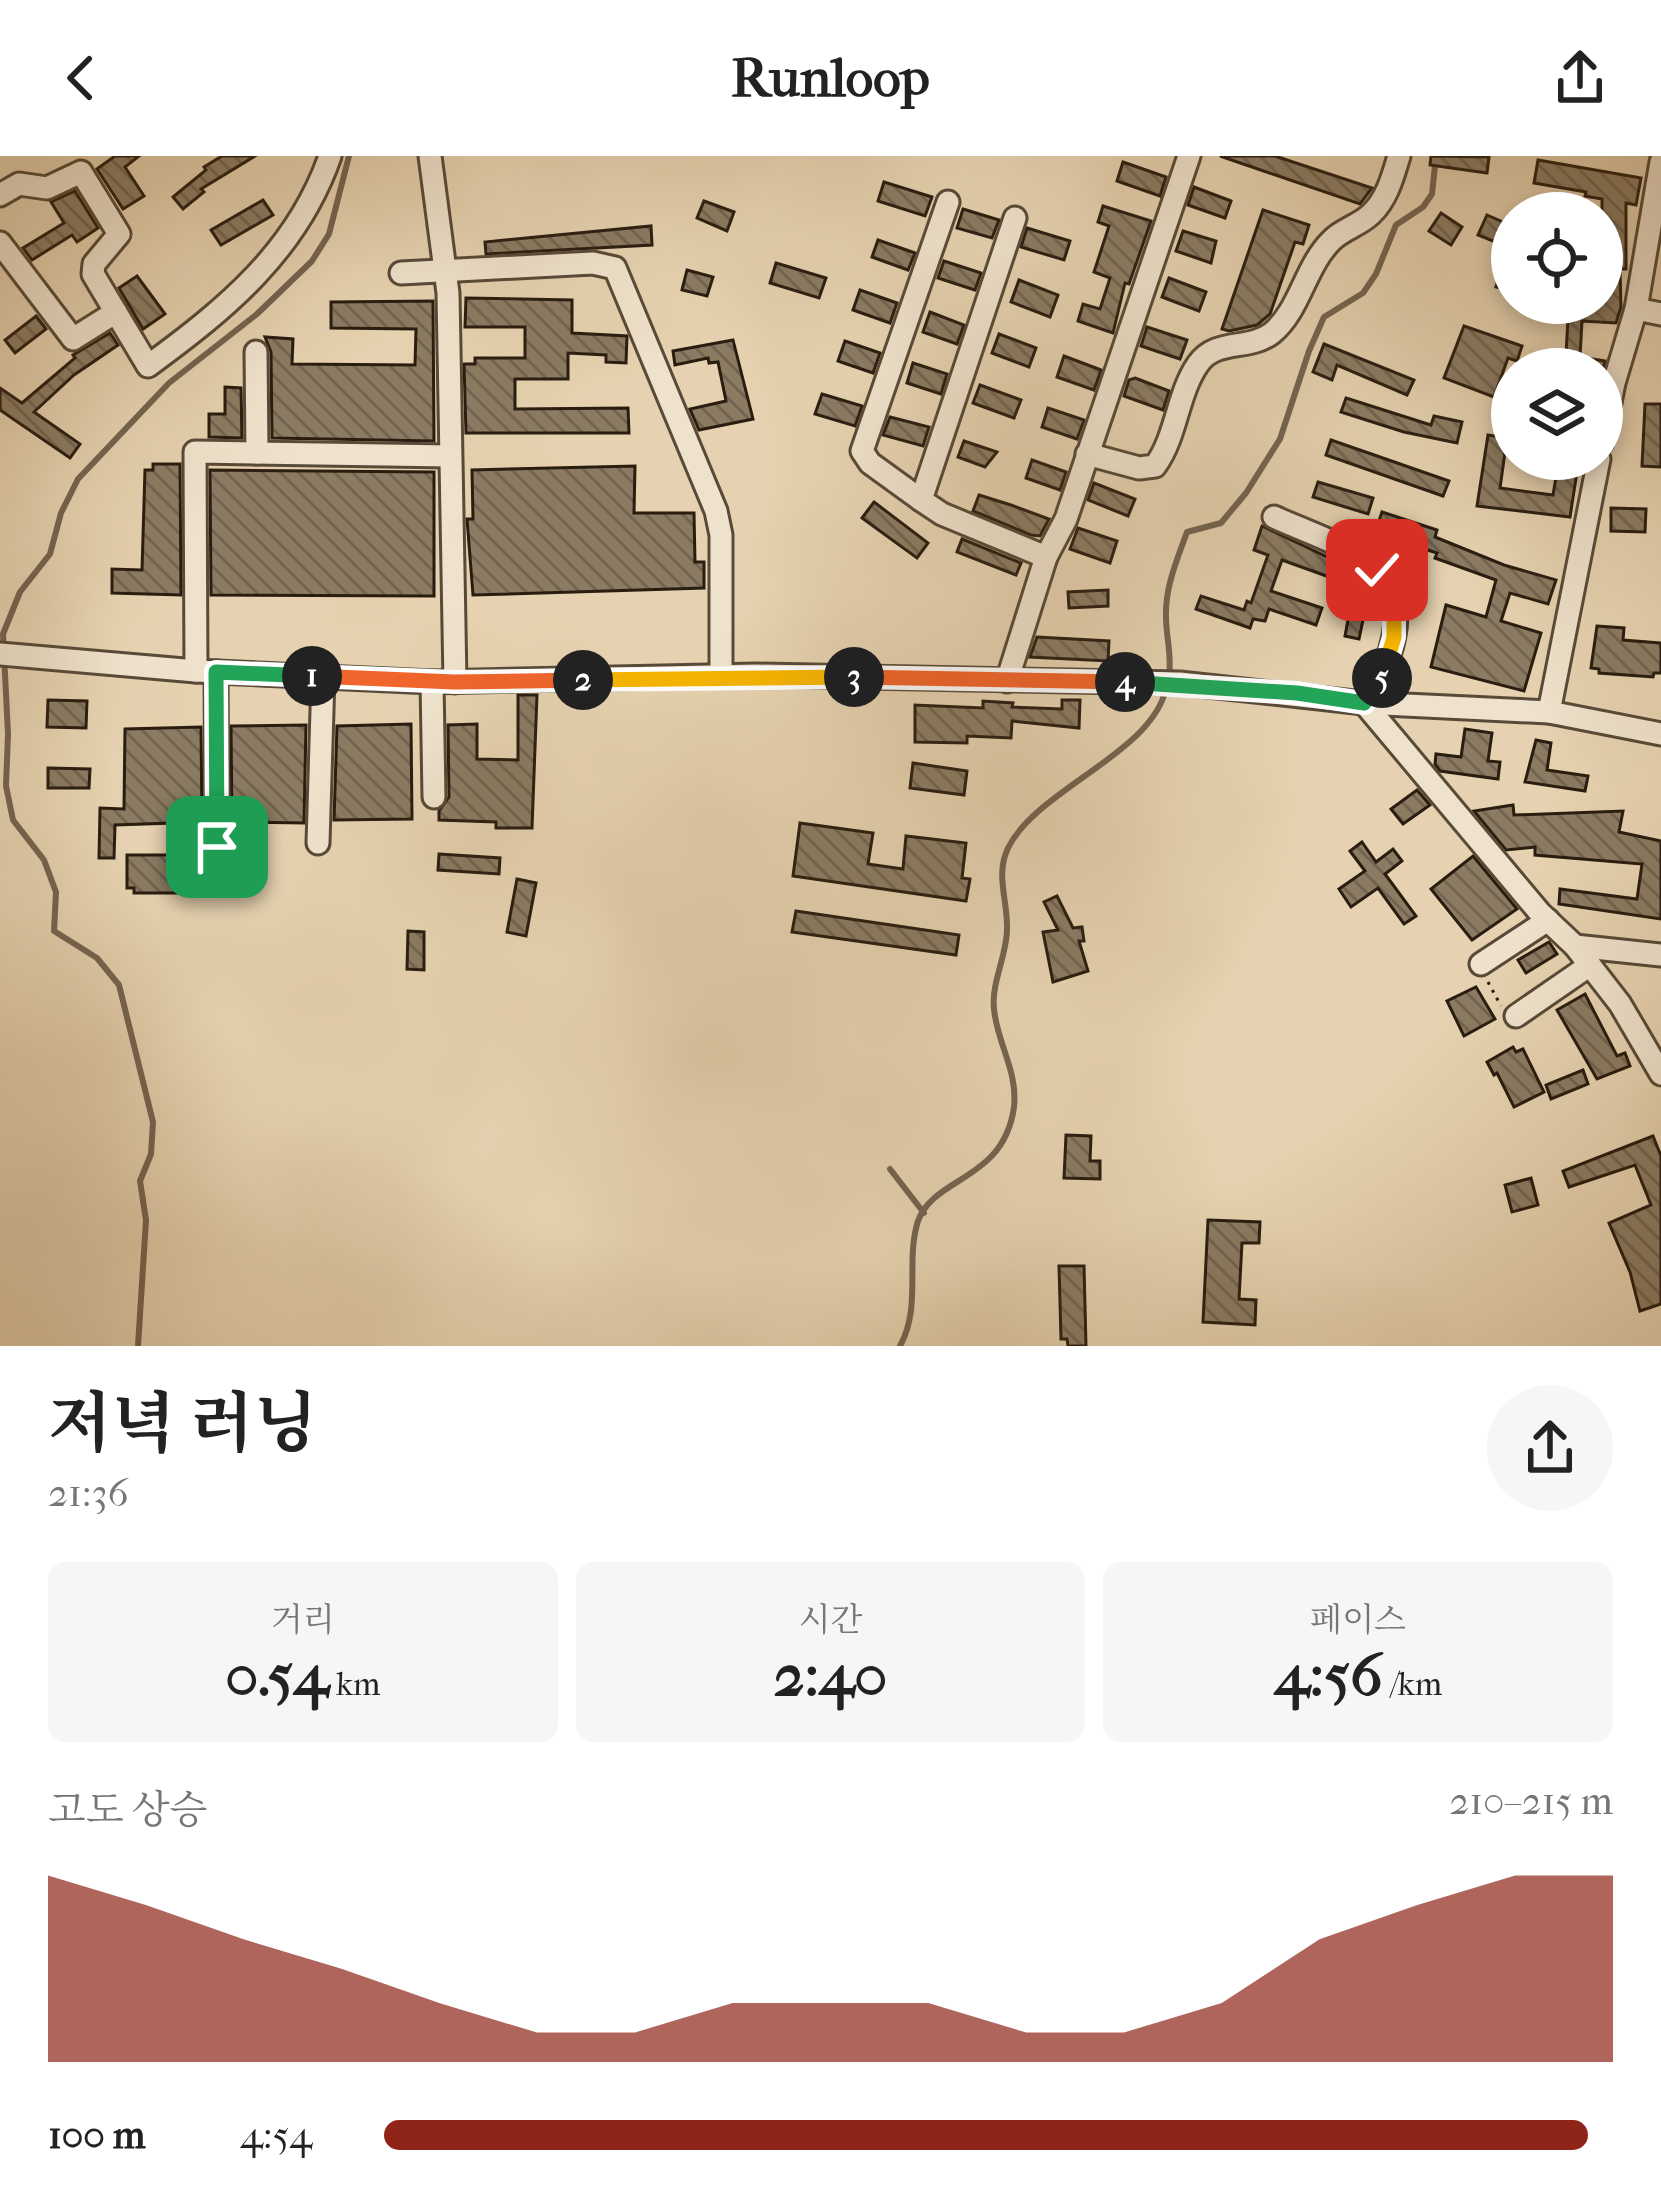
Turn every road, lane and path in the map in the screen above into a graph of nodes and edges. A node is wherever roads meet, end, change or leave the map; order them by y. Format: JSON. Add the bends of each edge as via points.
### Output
{"nodes":[{"id":1,"x":330,"y":156,"type":"edge"},
{"id":2,"x":430,"y":156,"type":"edge"},
{"id":3,"x":1189,"y":156,"type":"edge"},
{"id":4,"x":1400,"y":156,"type":"edge"},
{"id":5,"x":1661,"y":162,"type":"edge"},
{"id":6,"x":0,"y":195,"type":"edge"},
{"id":7,"x":948,"y":202,"type":"dead end"},
{"id":8,"x":1016,"y":218,"type":"dead end"},
{"id":9,"x":0,"y":243,"type":"edge"},
{"id":10,"x":443,"y":268,"type":"junction"},
{"id":11,"x":401,"y":273,"type":"dead end"},
{"id":12,"x":1636,"y":309,"type":"junction"},
{"id":13,"x":116,"y":312,"type":"junction"},
{"id":14,"x":1661,"y":314,"type":"edge"},
{"id":15,"x":1623,"y":351,"type":"edge"},
{"id":16,"x":256,"y":352,"type":"dead end"},
{"id":17,"x":257,"y":453,"type":"junction"},
{"id":18,"x":1088,"y":454,"type":"junction"},
{"id":19,"x":450,"y":456,"type":"junction"},
{"id":20,"x":1595,"y":480,"type":"edge"},
{"id":21,"x":922,"y":500,"type":"junction"},
{"id":22,"x":1274,"y":518,"type":"dead end"},
{"id":23,"x":1046,"y":557,"type":"junction"},
{"id":24,"x":7,"y":654,"type":"edge"},
{"id":25,"x":206,"y":671,"type":"junction"},
{"id":26,"x":737,"y":676,"type":"junction"},
{"id":27,"x":323,"y":677,"type":"junction"},
{"id":28,"x":1007,"y":680,"type":"junction"},
{"id":29,"x":444,"y":682,"type":"junction"},
{"id":30,"x":1364,"y":703,"type":"junction"},
{"id":31,"x":1549,"y":712,"type":"junction"},
{"id":32,"x":1661,"y":734,"type":"edge"},
{"id":33,"x":434,"y":797,"type":"dead end"},
{"id":34,"x":319,"y":843,"type":"dead end"},
{"id":35,"x":217,"y":847,"type":"dead end"},
{"id":36,"x":1548,"y":920,"type":"junction"},
{"id":37,"x":1575,"y":946,"type":"junction"},
{"id":38,"x":1661,"y":955,"type":"edge"},
{"id":39,"x":1481,"y":964,"type":"joint"},
{"id":40,"x":1590,"y":965,"type":"junction"},
{"id":41,"x":1516,"y":1016,"type":"joint"},
{"id":42,"x":1661,"y":1075,"type":"edge"}],
"edges":[{"from":1,"to":13,"type":"street","via":[[285,246],[148,366]]},
{"from":2,"to":10,"type":"street"},
{"from":3,"to":18,"type":"street"},
{"from":4,"to":18,"type":"street","via":[[1371,214],[1332,240],[1284,321],[1268,337],[1211,350],[1195,367],[1155,466]]},
{"from":5,"to":12,"type":"street"},
{"from":6,"to":13,"type":"street","via":[[81,172],[119,234],[93,274]]},
{"from":7,"to":21,"type":"street","via":[[862,452]]},
{"from":8,"to":21,"type":"street"},
{"from":9,"to":13,"type":"street","via":[[73,339]]},
{"from":10,"to":11,"type":"street"},
{"from":10,"to":19,"type":"street"},
{"from":10,"to":26,"type":"street","via":[[615,268],[716,512]]},
{"from":12,"to":14,"type":"street"},
{"from":12,"to":15,"type":"street"},
{"from":16,"to":17,"type":"street"},
{"from":17,"to":19,"type":"street"},
{"from":17,"to":25,"type":"street","via":[[195,452]]},
{"from":18,"to":23,"type":"street"},
{"from":19,"to":29,"type":"street"},
{"from":20,"to":31,"type":"street"},
{"from":21,"to":23,"type":"street"},
{"from":22,"to":30,"type":"street","via":[[1377,570],[1394,597],[1384,675]]},
{"from":23,"to":28,"type":"street"},
{"from":24,"to":25,"type":"street"},
{"from":25,"to":27,"type":"street"},
{"from":25,"to":35,"type":"street"},
{"from":26,"to":28,"type":"street"},
{"from":26,"to":29,"type":"street"},
{"from":27,"to":29,"type":"street"},
{"from":27,"to":34,"type":"street"},
{"from":28,"to":30,"type":"street","via":[[1180,682]]},
{"from":29,"to":33,"type":"street"},
{"from":30,"to":31,"type":"street"},
{"from":30,"to":36,"type":"street"},
{"from":31,"to":32,"type":"street"},
{"from":36,"to":37,"type":"street"},
{"from":36,"to":39,"type":"street"},
{"from":37,"to":38,"type":"street"},
{"from":37,"to":40,"type":"street"},
{"from":39,"to":41,"type":"path","via":[[1498,1004]]},
{"from":40,"to":41,"type":"street"},
{"from":40,"to":42,"type":"street"}]}
